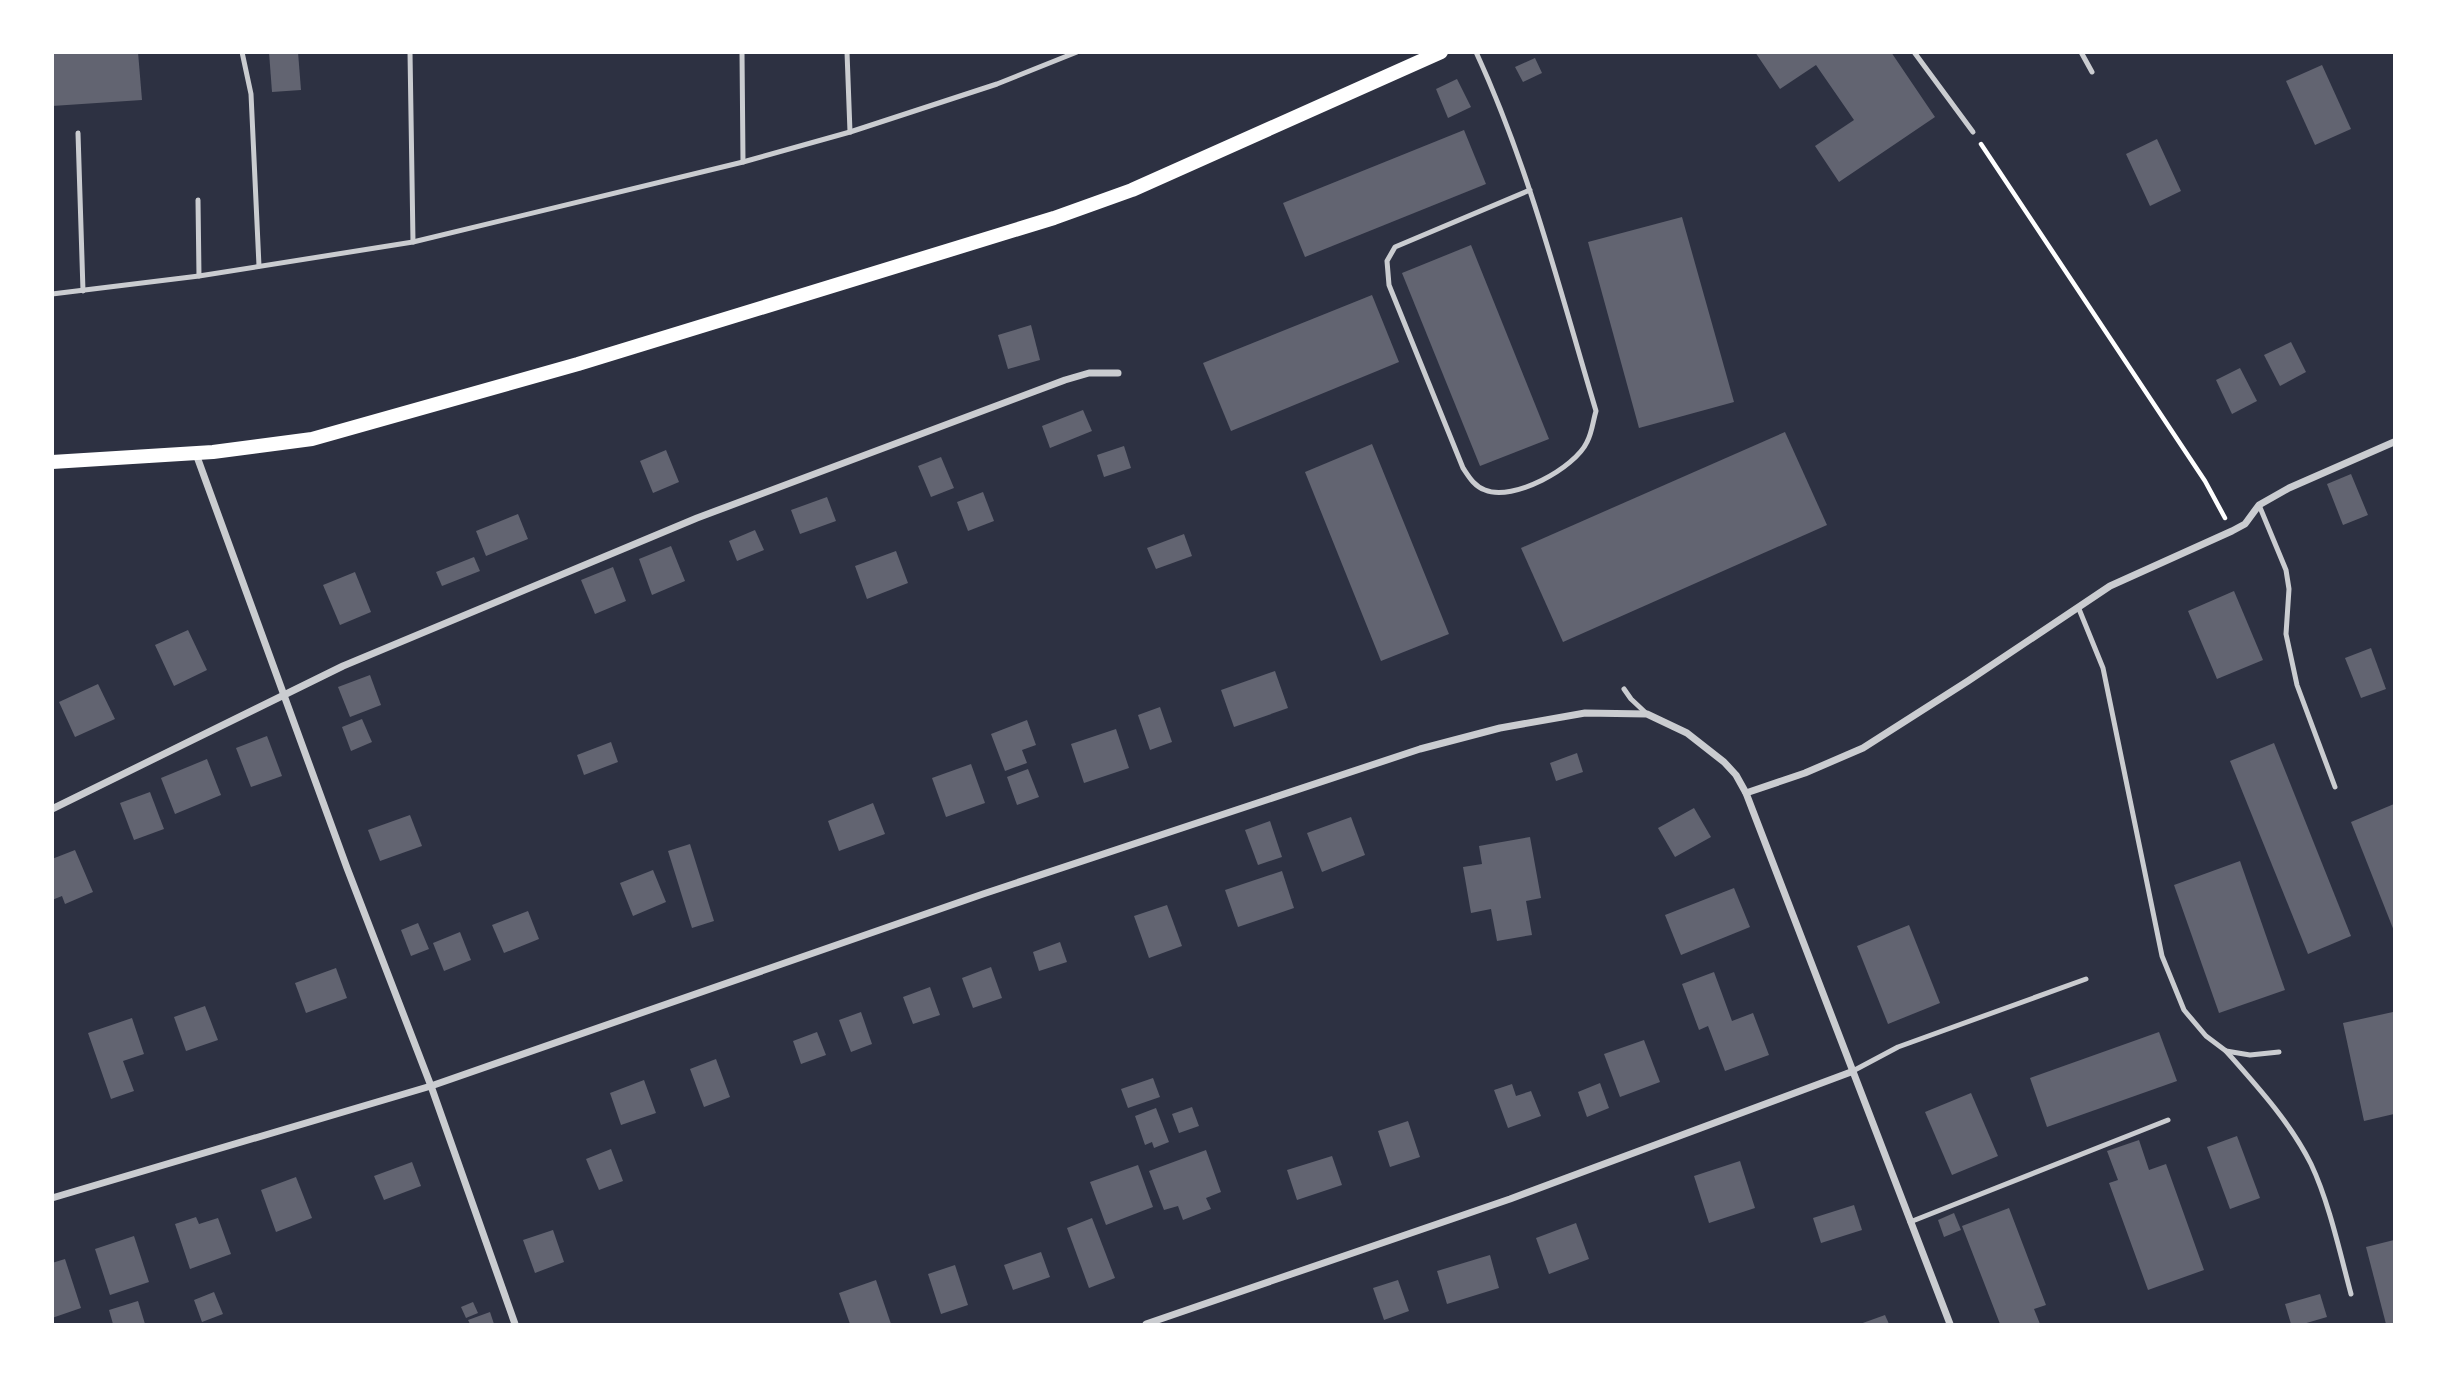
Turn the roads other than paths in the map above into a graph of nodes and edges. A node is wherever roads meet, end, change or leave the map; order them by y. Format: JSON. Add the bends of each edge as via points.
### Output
{"nodes":[{"id":1,"x":242,"y":52,"type":"edge"},
{"id":2,"x":410,"y":52,"type":"edge"},
{"id":3,"x":742,"y":52,"type":"edge"},
{"id":4,"x":847,"y":52,"type":"edge"},
{"id":5,"x":1077,"y":52,"type":"edge"},
{"id":6,"x":1441,"y":52,"type":"edge"},
{"id":7,"x":1476,"y":52,"type":"edge"},
{"id":8,"x":1914,"y":52,"type":"edge"},
{"id":9,"x":2081,"y":52,"type":"edge"},
{"id":10,"x":2092,"y":72,"type":"dead end"},
{"id":11,"x":850,"y":132,"type":"junction"},
{"id":12,"x":1973,"y":132,"type":"road end"},
{"id":13,"x":78,"y":133,"type":"dead end"},
{"id":14,"x":743,"y":162,"type":"junction"},
{"id":15,"x":1530,"y":190,"type":"junction"},
{"id":16,"x":198,"y":200,"type":"dead end"},
{"id":17,"x":413,"y":242,"type":"junction"},
{"id":18,"x":259,"y":266,"type":"junction"},
{"id":19,"x":199,"y":276,"type":"junction"},
{"id":20,"x":83,"y":291,"type":"junction"},
{"id":21,"x":52,"y":294,"type":"edge"},
{"id":22,"x":1118,"y":373,"type":"dead end"},
{"id":23,"x":2395,"y":442,"type":"edge"},
{"id":24,"x":196,"y":453,"type":"junction"},
{"id":25,"x":52,"y":462,"type":"edge"},
{"id":26,"x":2259,"y":506,"type":"junction"},
{"id":27,"x":2079,"y":609,"type":"junction"},
{"id":28,"x":1624,"y":689,"type":"dead end"},
{"id":29,"x":283,"y":696,"type":"junction"},
{"id":30,"x":1647,"y":714,"type":"junction"},
{"id":31,"x":2335,"y":788,"type":"dead end"},
{"id":32,"x":1746,"y":793,"type":"junction"},
{"id":33,"x":52,"y":809,"type":"edge"},
{"id":34,"x":2087,"y":979,"type":"dead end"},
{"id":35,"x":2226,"y":1051,"type":"junction"},
{"id":36,"x":2279,"y":1052,"type":"dead end"},
{"id":37,"x":1851,"y":1072,"type":"junction"},
{"id":38,"x":431,"y":1086,"type":"junction"},
{"id":39,"x":2168,"y":1120,"type":"dead end"},
{"id":40,"x":52,"y":1198,"type":"edge"},
{"id":41,"x":1910,"y":1222,"type":"junction"},
{"id":42,"x":2351,"y":1294,"type":"dead end"},
{"id":43,"x":515,"y":1325,"type":"edge"},
{"id":44,"x":1146,"y":1325,"type":"edge"},
{"id":45,"x":1950,"y":1325,"type":"edge"}],
"edges":[{"from":1,"to":18,"type":"lane","via":[[251,94]]},
{"from":2,"to":17,"type":"lane"},
{"from":3,"to":14,"type":"lane"},
{"from":4,"to":11,"type":"lane"},
{"from":5,"to":11,"type":"lane","via":[[998,84]]},
{"from":6,"to":24,"type":"main road","via":[[1132,190],[1054,218],[578,364],[312,439]]},
{"from":7,"to":15,"type":"lane"},
{"from":8,"to":12,"type":"lane"},
{"from":9,"to":10,"type":"lane"},
{"from":11,"to":14,"type":"lane"},
{"from":13,"to":20,"type":"lane"},
{"from":14,"to":17,"type":"lane"},
{"from":15,"to":15,"type":"lane","via":[[1596,411],[1587,443],[1570,464],[1555,475],[1514,490],[1487,491],[1473,483],[1463,468],[1389,285],[1387,261],[1395,247]]},
{"from":16,"to":19,"type":"lane"},
{"from":17,"to":18,"type":"lane"},
{"from":18,"to":19,"type":"lane"},
{"from":19,"to":20,"type":"lane"},
{"from":20,"to":21,"type":"lane"},
{"from":22,"to":29,"type":"street","via":[[1089,373],[1065,380],[697,518],[343,666]]},
{"from":23,"to":26,"type":"street","via":[[2289,488]]},
{"from":24,"to":25,"type":"main road"},
{"from":24,"to":29,"type":"street"},
{"from":26,"to":27,"type":"street","via":[[2245,524],[2110,586]]},
{"from":26,"to":31,"type":"lane","via":[[2286,570],[2286,634],[2297,685]]},
{"from":27,"to":32,"type":"street","via":[[1863,748]]},
{"from":27,"to":35,"type":"lane","via":[[2103,668],[2162,956],[2184,1010]]},
{"from":28,"to":30,"type":"lane"},
{"from":29,"to":33,"type":"street"},
{"from":29,"to":38,"type":"street"},
{"from":30,"to":32,"type":"street","via":[[1687,733],[1724,762]]},
{"from":30,"to":38,"type":"street","via":[[1585,713],[1500,728],[1420,750],[983,894]]},
{"from":32,"to":37,"type":"street"},
{"from":34,"to":37,"type":"lane","via":[[1898,1047]]},
{"from":35,"to":36,"type":"lane","via":[[2250,1055]]},
{"from":35,"to":42,"type":"lane","via":[[2273,1104],[2311,1164]]},
{"from":37,"to":41,"type":"street"},
{"from":37,"to":44,"type":"street","via":[[1510,1199]]},
{"from":38,"to":40,"type":"street"},
{"from":38,"to":43,"type":"street"},
{"from":39,"to":41,"type":"lane"},
{"from":41,"to":45,"type":"street"}]}
